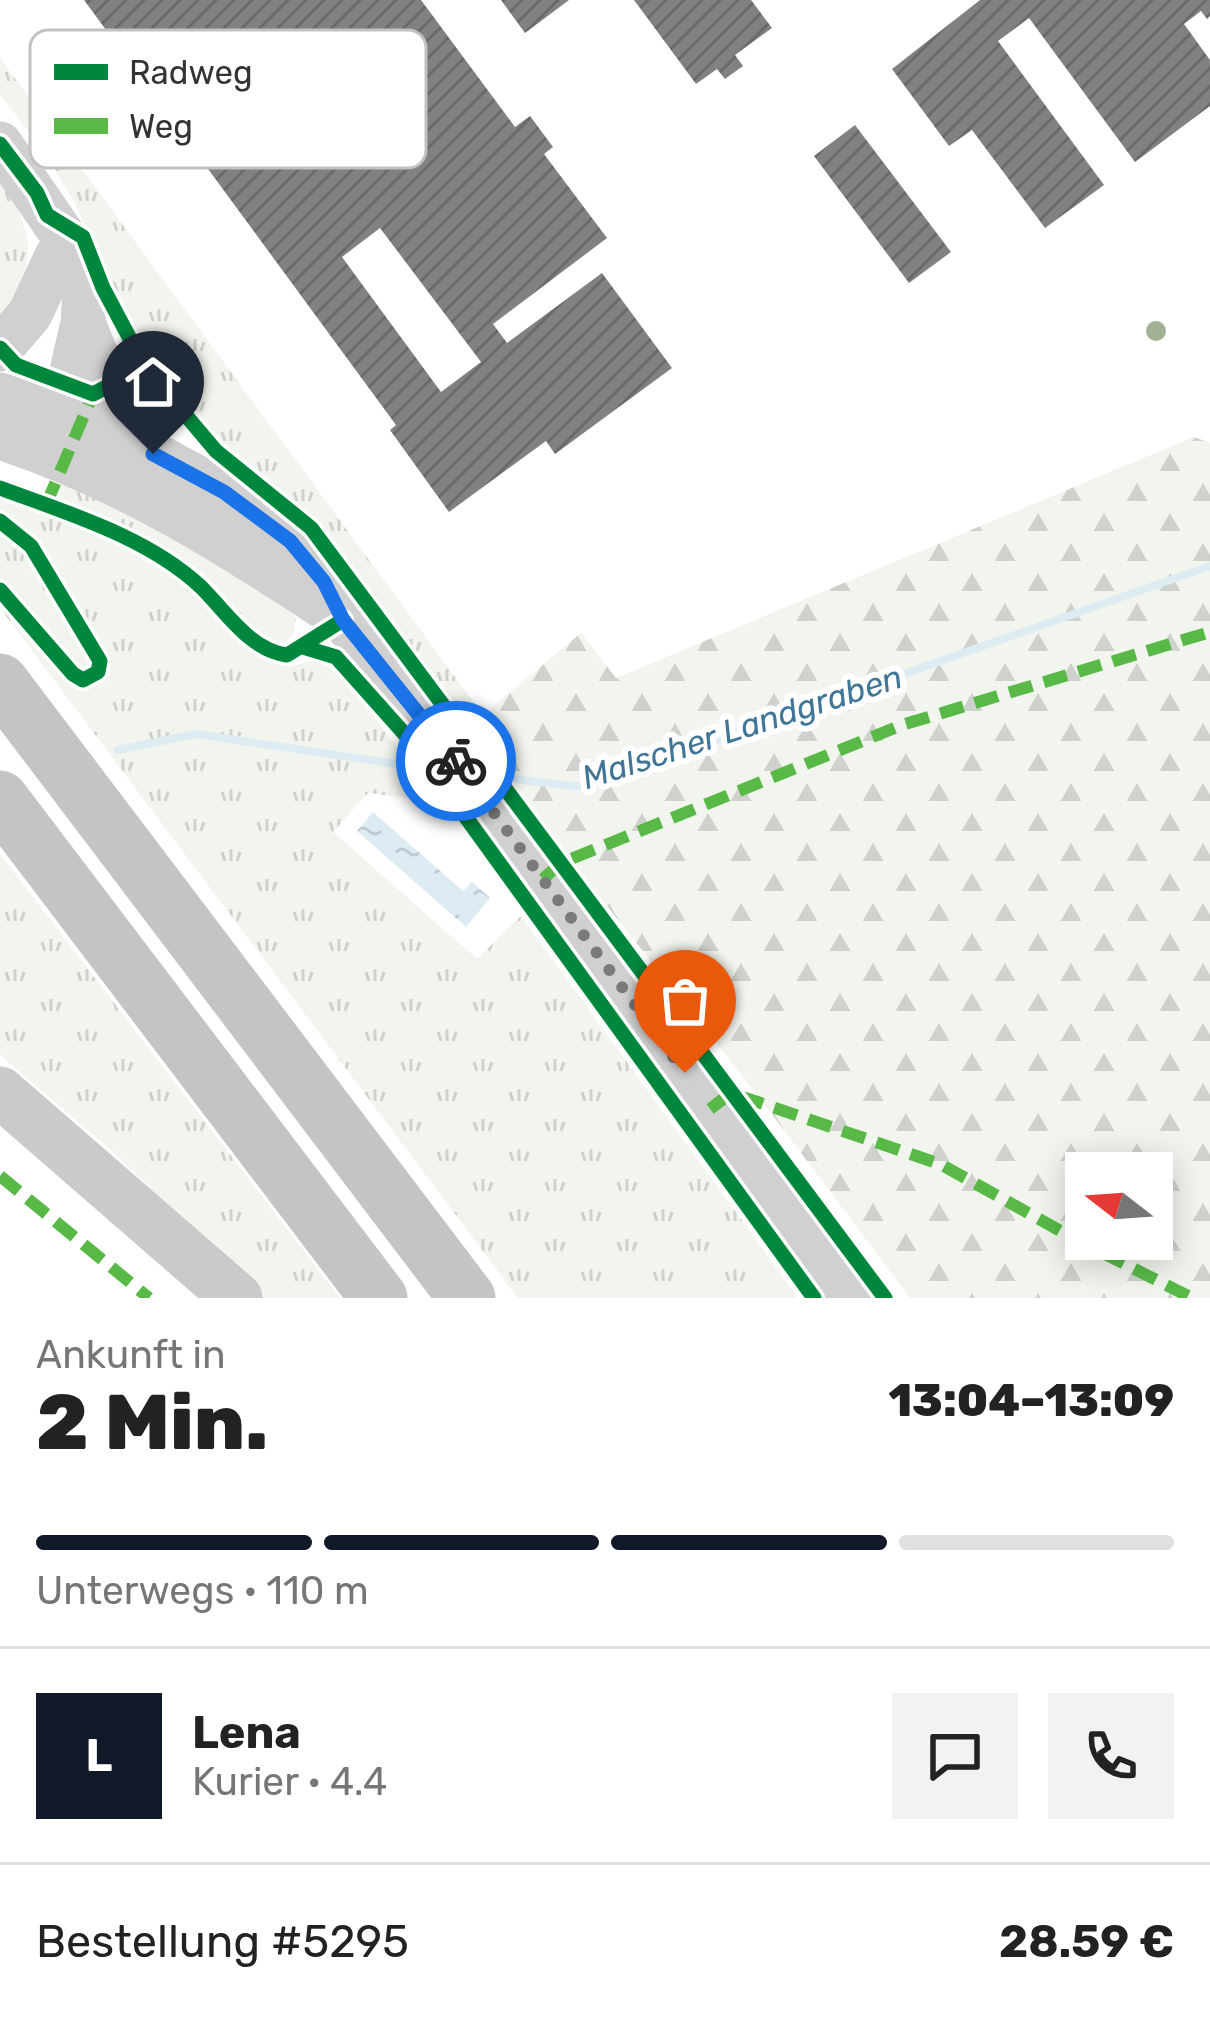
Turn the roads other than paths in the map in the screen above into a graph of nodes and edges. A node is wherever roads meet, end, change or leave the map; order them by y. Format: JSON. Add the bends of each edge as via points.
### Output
{"nodes":[{"id":1,"x":0,"y":145,"type":"edge"},
{"id":2,"x":52,"y":236,"type":"junction"},
{"id":3,"x":83,"y":323,"type":"junction"},
{"id":4,"x":0,"y":349,"type":"edge"},
{"id":5,"x":25,"y":420,"type":"edge"},
{"id":6,"x":153,"y":454,"type":"junction"},
{"id":7,"x":343,"y":620,"type":"junction"},
{"id":8,"x":0,"y":682,"type":"edge"},
{"id":9,"x":0,"y":799,"type":"edge"},
{"id":10,"x":0,"y":1092,"type":"edge"},
{"id":11,"x":237,"y":1298,"type":"edge"},
{"id":12,"x":379,"y":1298,"type":"edge"},
{"id":13,"x":467,"y":1298,"type":"edge"},
{"id":14,"x":850,"y":1298,"type":"edge"}],
"edges":[{"from":1,"to":2,"type":"main road","via":[[37,193]]},
{"from":2,"to":3,"type":"main road","via":[[78,257]]},
{"from":2,"to":4,"type":"main road","via":[[30,314]]},
{"from":2,"to":5,"type":"main road","via":[[62,290]]},
{"from":3,"to":5,"type":"main road"},
{"from":3,"to":6,"type":"main road","via":[[109,386]]},
{"from":5,"to":6,"type":"main road"},
{"from":5,"to":7,"type":"main road"},
{"from":6,"to":7,"type":"main road","via":[[290,541]]},
{"from":7,"to":14,"type":"main road","via":[[487,801]]},
{"from":8,"to":13,"type":"highway"},
{"from":9,"to":12,"type":"highway"},
{"from":10,"to":11,"type":"main road"}]}
